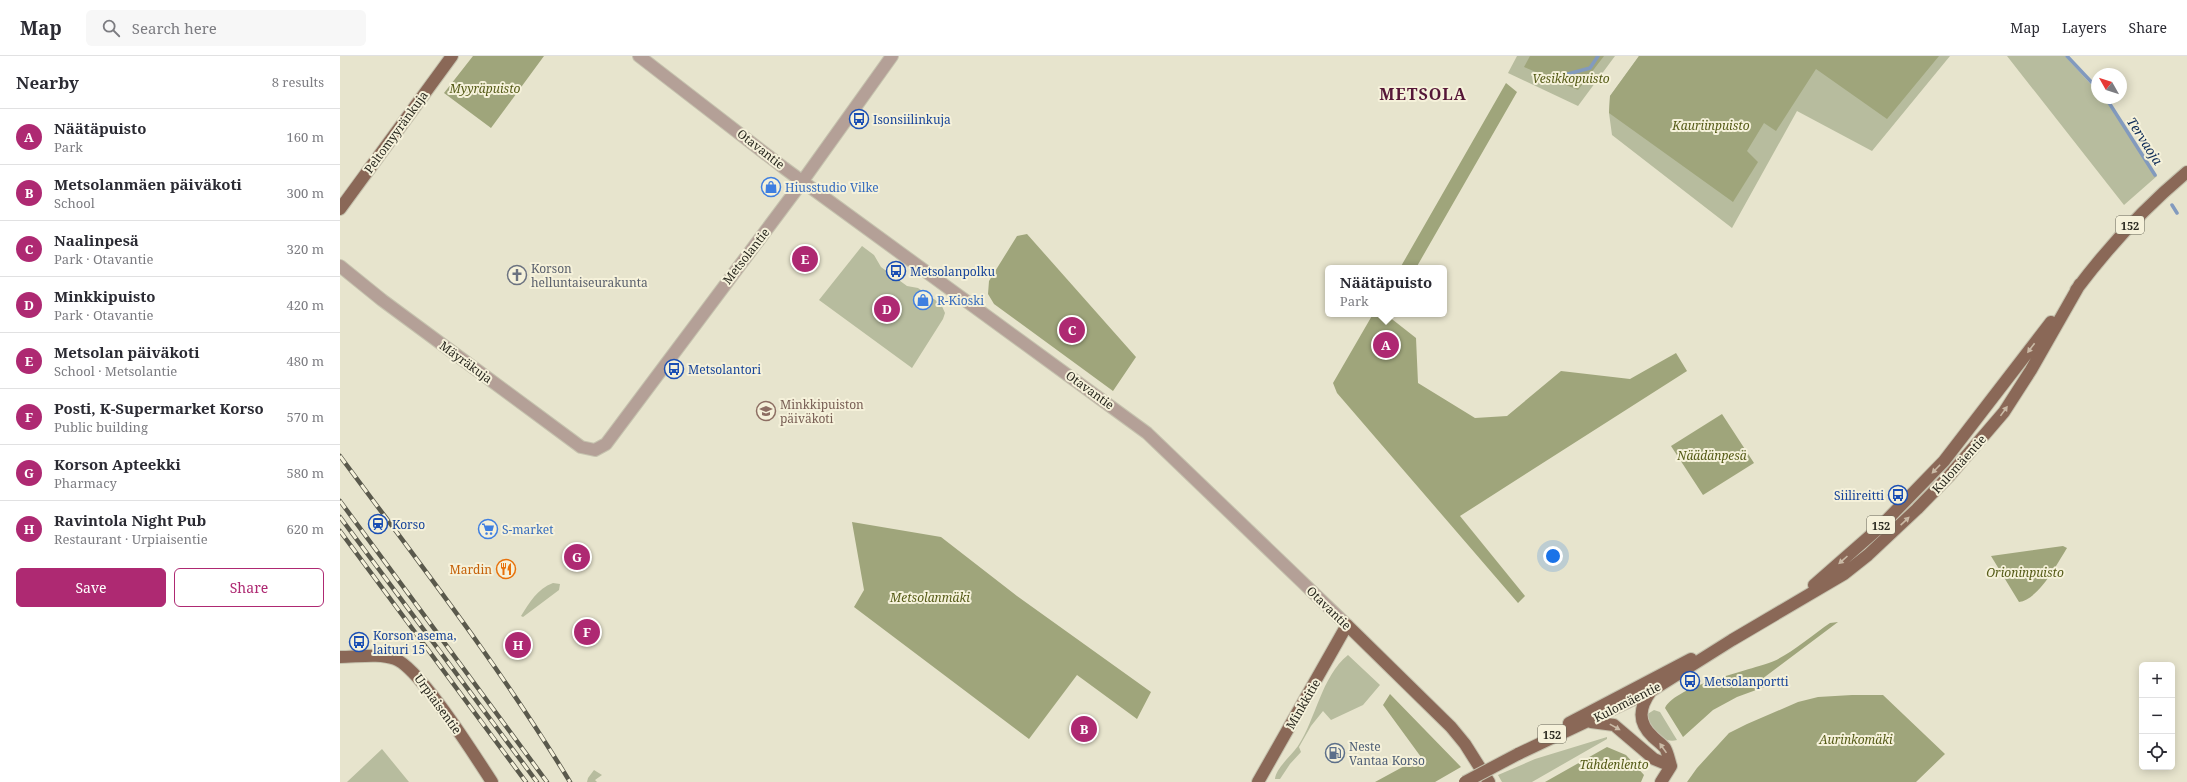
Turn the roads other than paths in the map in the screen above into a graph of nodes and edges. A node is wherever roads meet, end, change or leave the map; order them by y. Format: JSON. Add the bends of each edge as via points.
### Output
{"nodes":[{"id":1,"x":452,"y":56,"type":"edge"},
{"id":2,"x":639,"y":56,"type":"edge"},
{"id":3,"x":892,"y":56,"type":"edge"},
{"id":4,"x":2187,"y":172,"type":"edge"},
{"id":5,"x":803,"y":181,"type":"junction"},
{"id":6,"x":340,"y":209,"type":"edge"},
{"id":7,"x":340,"y":266,"type":"edge"},
{"id":8,"x":595,"y":450,"type":"joint"},
{"id":9,"x":1348,"y":625,"type":"junction"},
{"id":10,"x":1732,"y":640,"type":"junction"},
{"id":11,"x":340,"y":657,"type":"edge"},
{"id":12,"x":1651,"y":690,"type":"junction"},
{"id":13,"x":1590,"y":722,"type":"junction"},
{"id":14,"x":1518,"y":754,"type":"junction"},
{"id":15,"x":1671,"y":766,"type":"junction"},
{"id":16,"x":492,"y":782,"type":"edge"},
{"id":17,"x":1258,"y":782,"type":"edge"},
{"id":18,"x":1465,"y":782,"type":"edge"},
{"id":19,"x":1489,"y":782,"type":"edge"},
{"id":20,"x":1661,"y":782,"type":"edge"}],
"edges":[{"from":1,"to":6,"type":"main road","name":"Peltomyyränkuja"},
{"from":2,"to":5,"type":"street","name":"Otavantie"},
{"from":3,"to":5,"type":"street","name":"Metsolantie"},
{"from":4,"to":10,"type":"main road","name":"Kulomäentie","number":"152","via":[[2136,218],[2109,247],[1944,460],[1879,528],[1793,603]]},
{"from":5,"to":8,"type":"street","name":"Metsolantie","via":[[606,444]]},
{"from":5,"to":9,"type":"street","name":"Otavantie","via":[[1147,433]]},
{"from":7,"to":8,"type":"street","name":"Mäyräkuja","via":[[581,447]]},
{"from":9,"to":17,"type":"main road","name":"Minkkitie"},
{"from":9,"to":19,"type":"main road","name":"Otavantie","via":[[1452,727]]},
{"from":10,"to":12,"type":"main road","name":"Kulomäentie","number":"152"},
{"from":10,"to":14,"type":"main road","name":"Kulomäentie","number":"152","via":[[1598,707]]},
{"from":11,"to":16,"type":"main road","name":"Urpiaisentie","via":[[394,659],[408,667],[422,681]]},
{"from":12,"to":13,"type":"main road","name":"Kulomäentie","number":"152"},
{"from":15,"to":12,"type":"main road","one_way":true,"via":[[1665,748],[1642,723],[1640,713]]},
{"from":13,"to":14,"type":"main road","name":"Kulomäentie","number":"152"},
{"from":13,"to":15,"type":"main road","one_way":true,"via":[[1614,725],[1654,759]]},
{"from":14,"to":18,"type":"main road","name":"Kulomäentie","number":"152","bridge":true},
{"from":15,"to":20,"type":"main road"}]}
